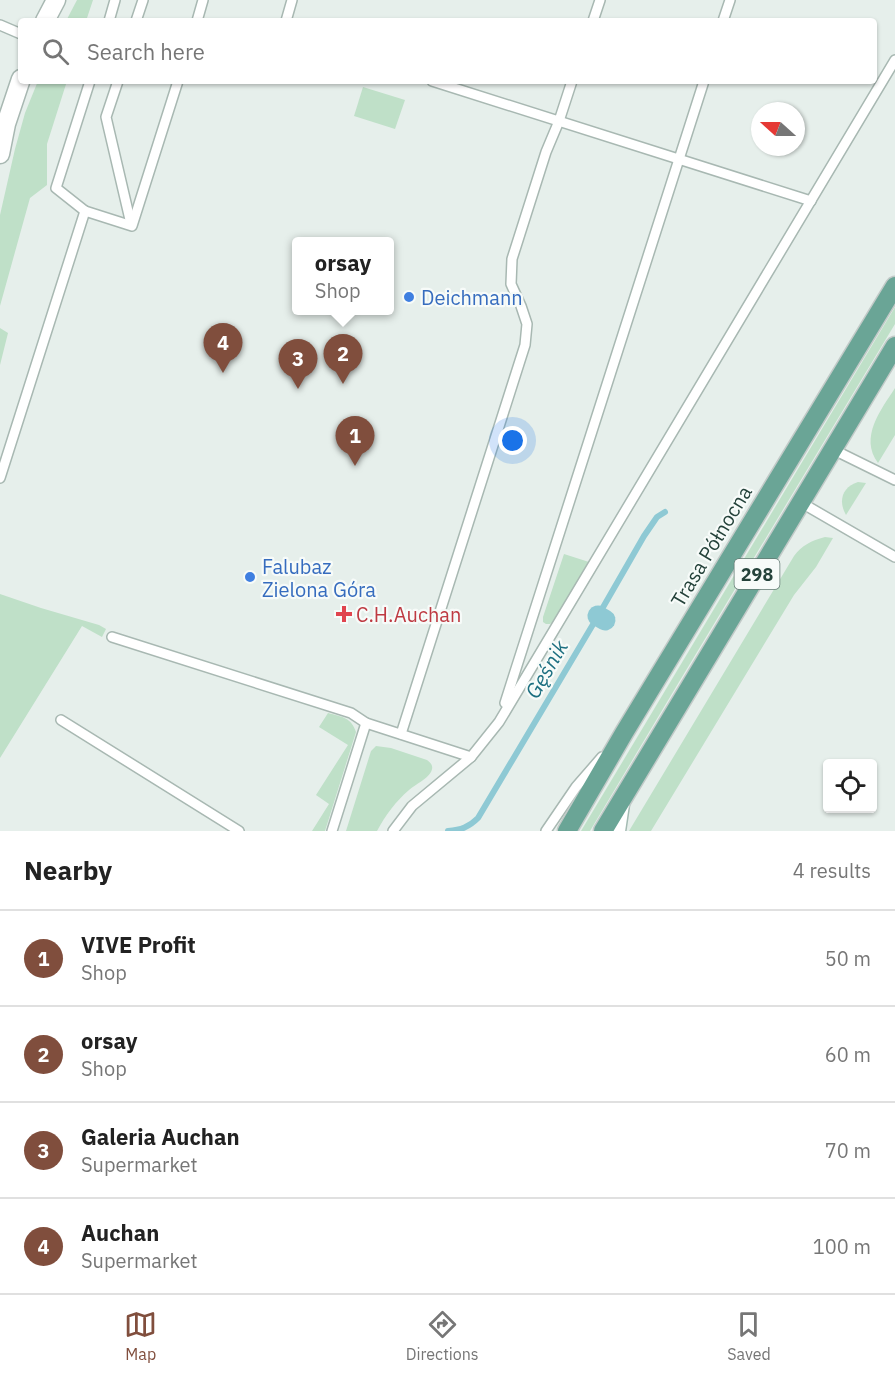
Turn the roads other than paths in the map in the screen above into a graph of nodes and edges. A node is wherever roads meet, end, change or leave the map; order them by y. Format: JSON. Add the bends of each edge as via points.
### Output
{"nodes":[{"id":1,"x":56,"y":0,"type":"edge"},
{"id":2,"x":115,"y":0,"type":"edge"},
{"id":3,"x":142,"y":0,"type":"edge"},
{"id":4,"x":203,"y":0,"type":"edge"},
{"id":5,"x":292,"y":0,"type":"edge"},
{"id":6,"x":600,"y":0,"type":"edge"},
{"id":7,"x":730,"y":0,"type":"edge"},
{"id":8,"x":47,"y":18,"type":"edge"},
{"id":9,"x":110,"y":18,"type":"edge"},
{"id":10,"x":137,"y":18,"type":"edge"},
{"id":11,"x":198,"y":18,"type":"edge"},
{"id":12,"x":287,"y":18,"type":"edge"},
{"id":13,"x":594,"y":18,"type":"edge"},
{"id":14,"x":724,"y":18,"type":"edge"},
{"id":15,"x":0,"y":25,"type":"edge"},
{"id":16,"x":18,"y":33,"type":"edge"},
{"id":17,"x":895,"y":60,"type":"edge"},
{"id":18,"x":19,"y":84,"type":"edge"},
{"id":19,"x":89,"y":84,"type":"edge"},
{"id":20,"x":117,"y":84,"type":"edge"},
{"id":21,"x":177,"y":84,"type":"edge"},
{"id":22,"x":442,"y":84,"type":"edge"},
{"id":23,"x":571,"y":84,"type":"edge"},
{"id":24,"x":703,"y":84,"type":"edge"},
{"id":25,"x":559,"y":121,"type":"junction"},
{"id":26,"x":0,"y":154,"type":"edge"},
{"id":27,"x":679,"y":160,"type":"junction"},
{"id":28,"x":811,"y":201,"type":"junction"},
{"id":29,"x":85,"y":211,"type":"junction"},
{"id":30,"x":132,"y":226,"type":"junction"},
{"id":31,"x":895,"y":286,"type":"edge"},
{"id":32,"x":895,"y":346,"type":"edge"},
{"id":33,"x":832,"y":449,"type":"junction"},
{"id":34,"x":0,"y":478,"type":"edge"},
{"id":35,"x":895,"y":480,"type":"edge"},
{"id":36,"x":800,"y":502,"type":"junction"},
{"id":37,"x":895,"y":557,"type":"edge"},
{"id":38,"x":112,"y":637,"type":"dead end"},
{"id":39,"x":61,"y":720,"type":"dead end"},
{"id":40,"x":499,"y":722,"type":"junction"},
{"id":41,"x":366,"y":723,"type":"junction"},
{"id":42,"x":624,"y":733,"type":"junction"},
{"id":43,"x":401,"y":734,"type":"junction"},
{"id":44,"x":471,"y":757,"type":"junction"},
{"id":45,"x":620,"y":804,"type":"junction"},
{"id":46,"x":239,"y":831,"type":"edge"},
{"id":47,"x":332,"y":831,"type":"edge"},
{"id":48,"x":393,"y":831,"type":"edge"},
{"id":49,"x":546,"y":831,"type":"edge"},
{"id":50,"x":567,"y":831,"type":"edge"},
{"id":51,"x":603,"y":831,"type":"edge"},
{"id":52,"x":616,"y":831,"type":"edge"}],
"edges":[{"from":1,"to":8,"type":"street"},
{"from":2,"to":9,"type":"lane"},
{"from":3,"to":10,"type":"lane"},
{"from":4,"to":11,"type":"lane"},
{"from":5,"to":12,"type":"lane"},
{"from":6,"to":13,"type":"lane"},
{"from":7,"to":14,"type":"lane"},
{"from":15,"to":16,"type":"lane"},
{"from":17,"to":28,"type":"lane"},
{"from":18,"to":26,"type":"street"},
{"from":19,"to":29,"type":"lane","via":[[56,188]]},
{"from":20,"to":30,"type":"lane","via":[[106,117]]},
{"from":21,"to":30,"type":"lane"},
{"from":22,"to":25,"type":"lane"},
{"from":23,"to":25,"type":"lane"},
{"from":24,"to":27,"type":"lane"},
{"from":25,"to":27,"type":"lane"},
{"from":25,"to":43,"type":"lane","via":[[512,259],[511,284],[527,324],[525,345]]},
{"from":27,"to":28,"type":"lane"},
{"from":27,"to":40,"type":"lane"},
{"from":28,"to":40,"type":"lane"},
{"from":29,"to":30,"type":"lane"},
{"from":29,"to":34,"type":"lane"},
{"from":31,"to":42,"type":"main road","name":"Trasa Północna","number":"298"},
{"from":32,"to":33,"type":"main road","number":"298"},
{"from":33,"to":35,"type":"lane"},
{"from":33,"to":36,"type":"main road","number":"298"},
{"from":36,"to":37,"type":"lane"},
{"from":36,"to":45,"type":"main road","number":"298"},
{"from":38,"to":41,"type":"lane","via":[[351,713]]},
{"from":39,"to":46,"type":"lane"},
{"from":40,"to":44,"type":"lane"},
{"from":41,"to":43,"type":"lane"},
{"from":41,"to":47,"type":"lane"},
{"from":42,"to":49,"type":"lane","via":[[576,787]]},
{"from":42,"to":50,"type":"main road","name":"Trasa Północna","number":"298"},
{"from":43,"to":44,"type":"lane"},
{"from":44,"to":48,"type":"lane","via":[[412,806]]},
{"from":45,"to":51,"type":"main road","number":"298"},
{"from":45,"to":52,"type":"street"}]}
